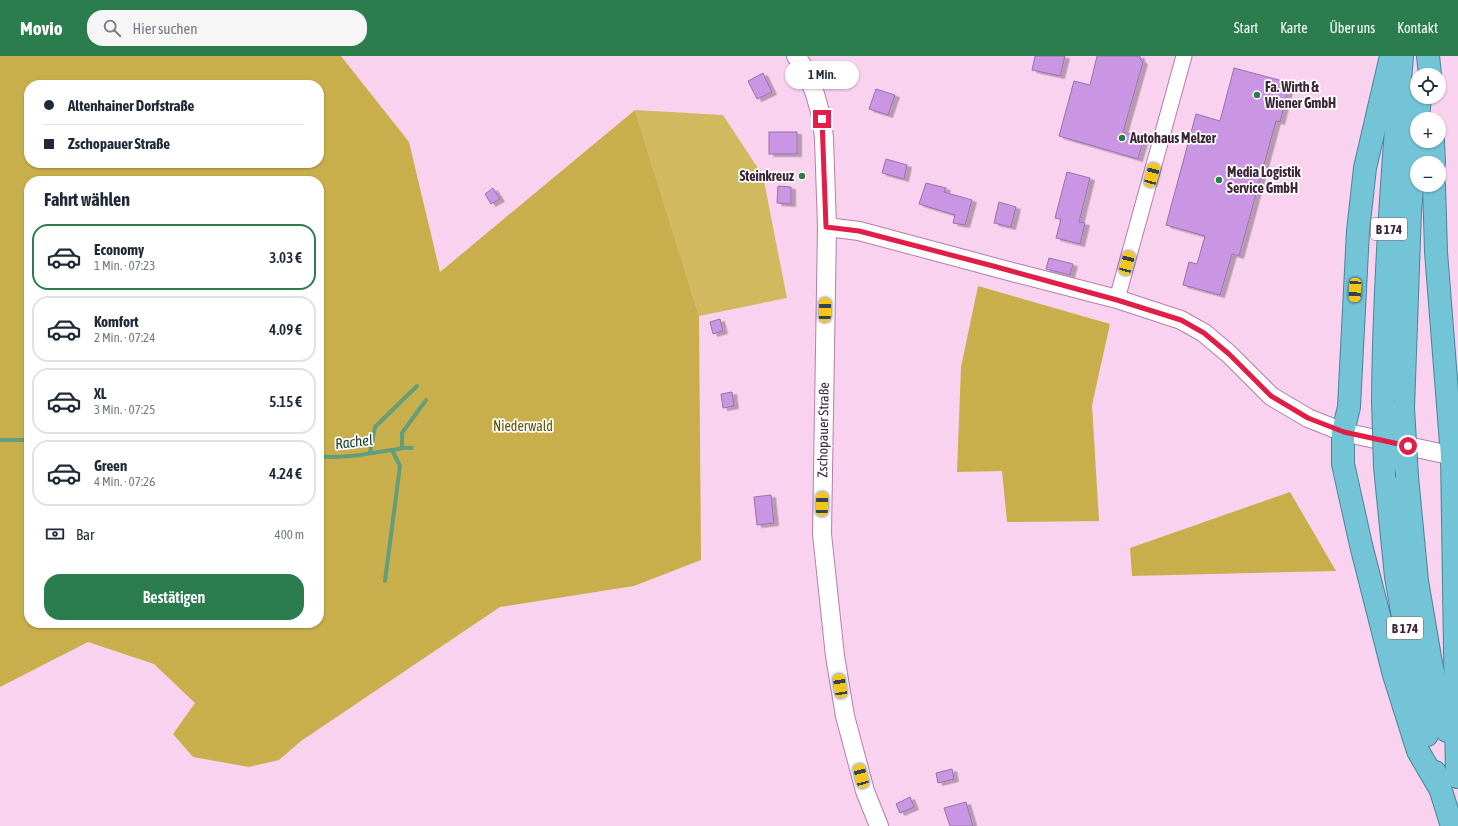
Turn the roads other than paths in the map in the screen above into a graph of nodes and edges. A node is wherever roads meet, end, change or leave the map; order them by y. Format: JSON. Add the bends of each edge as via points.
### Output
{"nodes":[{"id":1,"x":796,"y":56,"type":"edge"},
{"id":2,"x":1184,"y":56,"type":"edge"},
{"id":3,"x":1391,"y":56,"type":"edge"},
{"id":4,"x":1402,"y":56,"type":"edge"},
{"id":5,"x":1423,"y":56,"type":"edge"},
{"id":6,"x":1428,"y":56,"type":"edge"},
{"id":7,"x":1422,"y":68,"type":"edge"},
{"id":8,"x":1429,"y":68,"type":"edge"},
{"id":9,"x":1415,"y":148,"type":"edge"},
{"id":10,"x":1434,"y":192,"type":"edge"},
{"id":11,"x":826,"y":227,"type":"junction"},
{"id":12,"x":1117,"y":300,"type":"junction"},
{"id":13,"x":1393,"y":405,"type":"junction"},
{"id":14,"x":1344,"y":432,"type":"junction"},
{"id":15,"x":1455,"y":456,"type":"edge"},
{"id":16,"x":1451,"y":781,"type":"edge"},
{"id":17,"x":879,"y":826,"type":"edge"},
{"id":18,"x":1452,"y":826,"type":"edge"}],
"edges":[{"from":1,"to":11,"type":"street","name":"Zschopauer Straße","via":[[805,69],[822,119]]},
{"from":2,"to":12,"type":"street"},
{"from":3,"to":14,"type":"highway","via":[[1365,168],[1358,231],[1349,407]]},
{"from":4,"to":13,"type":"highway","number":"B 174","via":[[1384,316]]},
{"from":5,"to":7,"type":"highway"},
{"from":6,"to":8,"type":"highway"},
{"from":9,"to":13,"type":"highway","number":"B 174"},
{"from":10,"to":15,"type":"highway","via":[[1436,252]]},
{"from":11,"to":12,"type":"street","via":[[859,231]]},
{"from":11,"to":17,"type":"street","name":"Zschopauer Straße","via":[[822,534],[835,656],[845,716],[865,791]]},
{"from":12,"to":14,"type":"street","via":[[1181,320],[1204,333],[1271,396],[1308,418]]},
{"from":13,"to":16,"type":"highway","number":"B 174","bridge":true,"via":[[1407,477],[1417,581]]},
{"from":13,"to":16,"type":"highway","number":"B 174","bridge":true,"via":[[1385,467],[1396,577],[1415,685]]},
{"from":14,"to":15,"type":"street"},
{"from":14,"to":16,"type":"highway","via":[[1343,464],[1394,675],[1418,751]]},
{"from":15,"to":16,"type":"highway"},
{"from":16,"to":18,"type":"highway","number":"B 174"}]}
